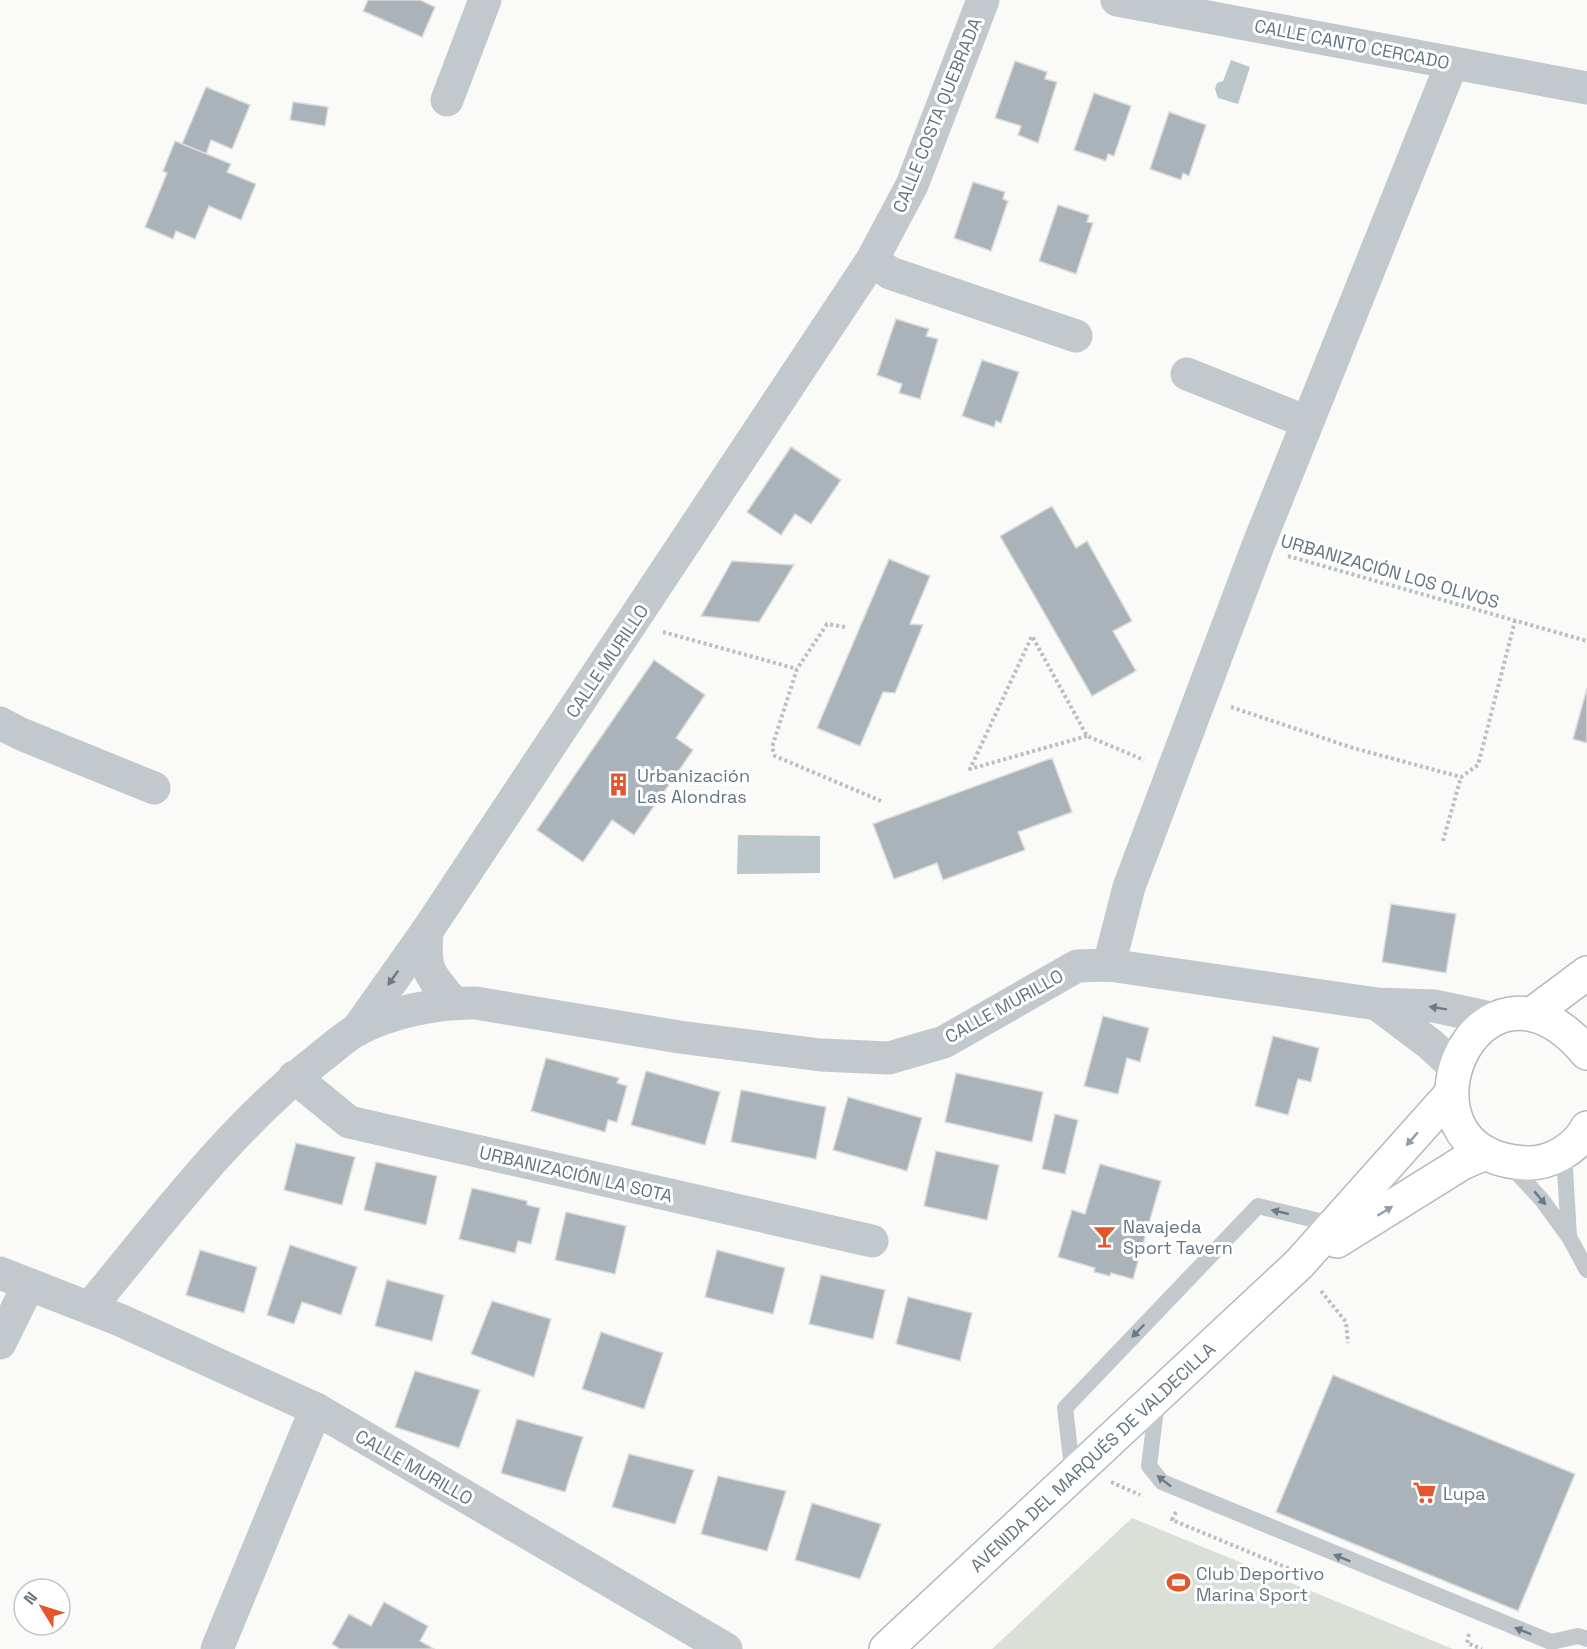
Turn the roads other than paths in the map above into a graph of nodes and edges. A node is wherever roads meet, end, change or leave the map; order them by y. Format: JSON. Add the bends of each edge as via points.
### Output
{"nodes":[{"id":1,"x":485,"y":0,"type":"edge"},
{"id":2,"x":983,"y":0,"type":"edge"},
{"id":3,"x":1117,"y":0,"type":"edge"},
{"id":4,"x":1452,"y":63,"type":"junction"},
{"id":5,"x":1587,"y":88,"type":"edge"},
{"id":6,"x":447,"y":100,"type":"dead end"},
{"id":7,"x":872,"y":260,"type":"junction"},
{"id":8,"x":1076,"y":336,"type":"dead end"},
{"id":9,"x":1187,"y":374,"type":"dead end"},
{"id":10,"x":785,"y":392,"type":"joint"},
{"id":11,"x":1307,"y":422,"type":"junction"},
{"id":12,"x":0,"y":723,"type":"edge"},
{"id":13,"x":154,"y":788,"type":"dead end"},
{"id":14,"x":428,"y":931,"type":"junction"},
{"id":15,"x":1109,"y":964,"type":"junction"},
{"id":16,"x":1587,"y":973,"type":"edge"},
{"id":17,"x":453,"y":1002,"type":"junction"},
{"id":18,"x":1377,"y":1004,"type":"junction"},
{"id":19,"x":1532,"y":1014,"type":"junction"},
{"id":20,"x":1495,"y":1018,"type":"junction"},
{"id":21,"x":357,"y":1030,"type":"junction"},
{"id":22,"x":1587,"y":1053,"type":"edge"},
{"id":23,"x":294,"y":1077,"type":"junction"},
{"id":24,"x":1452,"y":1080,"type":"junction"},
{"id":25,"x":1587,"y":1128,"type":"edge"},
{"id":26,"x":1564,"y":1152,"type":"junction"},
{"id":27,"x":1497,"y":1158,"type":"junction"},
{"id":28,"x":1337,"y":1225,"type":"junction"},
{"id":29,"x":1569,"y":1237,"type":"junction"},
{"id":30,"x":872,"y":1241,"type":"dead end"},
{"id":31,"x":1299,"y":1264,"type":"junction"},
{"id":32,"x":1587,"y":1270,"type":"edge"},
{"id":33,"x":14,"y":1279,"type":"edge"},
{"id":34,"x":90,"y":1307,"type":"junction"},
{"id":35,"x":0,"y":1343,"type":"edge"},
{"id":36,"x":1158,"y":1394,"type":"junction"},
{"id":37,"x":316,"y":1409,"type":"junction"},
{"id":38,"x":1073,"y":1476,"type":"junction"},
{"id":39,"x":1583,"y":1638,"type":"edge"},
{"id":40,"x":217,"y":1649,"type":"edge"},
{"id":41,"x":726,"y":1649,"type":"edge"},
{"id":42,"x":886,"y":1649,"type":"edge"}],
"edges":[{"from":1,"to":6,"type":"street"},
{"from":2,"to":7,"type":"street","name":"CALLE COSTA QUEBRADA","via":[[912,185]]},
{"from":3,"to":4,"type":"street","name":"CALLE CANTO CERCADO"},
{"from":4,"to":5,"type":"street","name":"CALLE CANTO CERCADO"},
{"from":4,"to":11,"type":"street"},
{"from":7,"to":8,"type":"street","via":[[890,273]]},
{"from":7,"to":10,"type":"street","name":"CALLE COSTA QUEBRADA"},
{"from":9,"to":11,"type":"street"},
{"from":10,"to":14,"type":"street","name":"CALLE MURILLO"},
{"from":11,"to":15,"type":"street","via":[[1129,887]]},
{"from":12,"to":13,"type":"street"},
{"from":14,"to":17,"type":"street","name":"CALLE MURILLO","via":[[425,961],[432,978]]},
{"from":14,"to":21,"type":"street","name":"CALLE MURILLO","one_way":true},
{"from":15,"to":17,"type":"street","name":"CALLE MURILLO","via":[[1077,966],[944,1041],[889,1058],[821,1055],[679,1036],[500,1005]]},
{"from":15,"to":18,"type":"street","name":"CALLE MURILLO"},
{"from":16,"to":19,"type":"main road"},
{"from":17,"to":21,"type":"street","name":"CALLE MURILLO","via":[[406,1012]]},
{"from":20,"to":18,"type":"street","name":"CALLE MURILLO","one_way":true,"via":[[1434,1006]]},
{"from":18,"to":24,"type":"street","via":[[1430,1044]]},
{"from":19,"to":20,"type":"main road"},
{"from":19,"to":22,"type":"main road","via":[[1567,1030]]},
{"from":20,"to":24,"type":"main road","name":"AVENIDA DEL MARQUÉS DE VALDECILLA","via":[[1470,1037]]},
{"from":21,"to":23,"type":"street","name":"CALLE MURILLO"},
{"from":23,"to":30,"type":"street","name":"URBANIZACIÓN LA SOTA","via":[[349,1122]]},
{"from":23,"to":34,"type":"street","name":"CALLE MURILLO","via":[[221,1150]]},
{"from":24,"to":27,"type":"main road","via":[[1455,1116],[1466,1134]]},
{"from":24,"to":28,"type":"main road","name":"AVENIDA DEL MARQUÉS DE VALDECILLA","one_way":true},
{"from":25,"to":26,"type":"main road"},
{"from":26,"to":27,"type":"main road","via":[[1536,1163]]},
{"from":26,"to":29,"type":"lane"},
{"from":27,"to":29,"type":"lane","one_way":true,"via":[[1542,1200]]},
{"from":31,"to":27,"type":"main road","name":"AVENIDA DEL MARQUÉS DE VALDECILLA","one_way":true,"via":[[1462,1163]]},
{"from":28,"to":31,"type":"main road","name":"AVENIDA DEL MARQUÉS DE VALDECILLA"},
{"from":28,"to":38,"type":"lane","one_way":true,"via":[[1258,1206],[1065,1408]]},
{"from":29,"to":32,"type":"lane"},
{"from":31,"to":36,"type":"main road","name":"AVENIDA DEL MARQUÉS DE VALDECILLA"},
{"from":33,"to":34,"type":"street","name":"CALLE MURILLO"},
{"from":33,"to":35,"type":"street"},
{"from":34,"to":37,"type":"street","name":"CALLE MURILLO"},
{"from":36,"to":38,"type":"main road","name":"AVENIDA DEL MARQUÉS DE VALDECILLA"},
{"from":39,"to":36,"type":"lane","one_way":true,"via":[[1551,1642],[1162,1482],[1149,1466]]},
{"from":37,"to":40,"type":"street"},
{"from":37,"to":41,"type":"street","name":"CALLE MURILLO"},
{"from":38,"to":42,"type":"main road","name":"AVENIDA DEL MARQUÉS DE VALDECILLA"}]}
